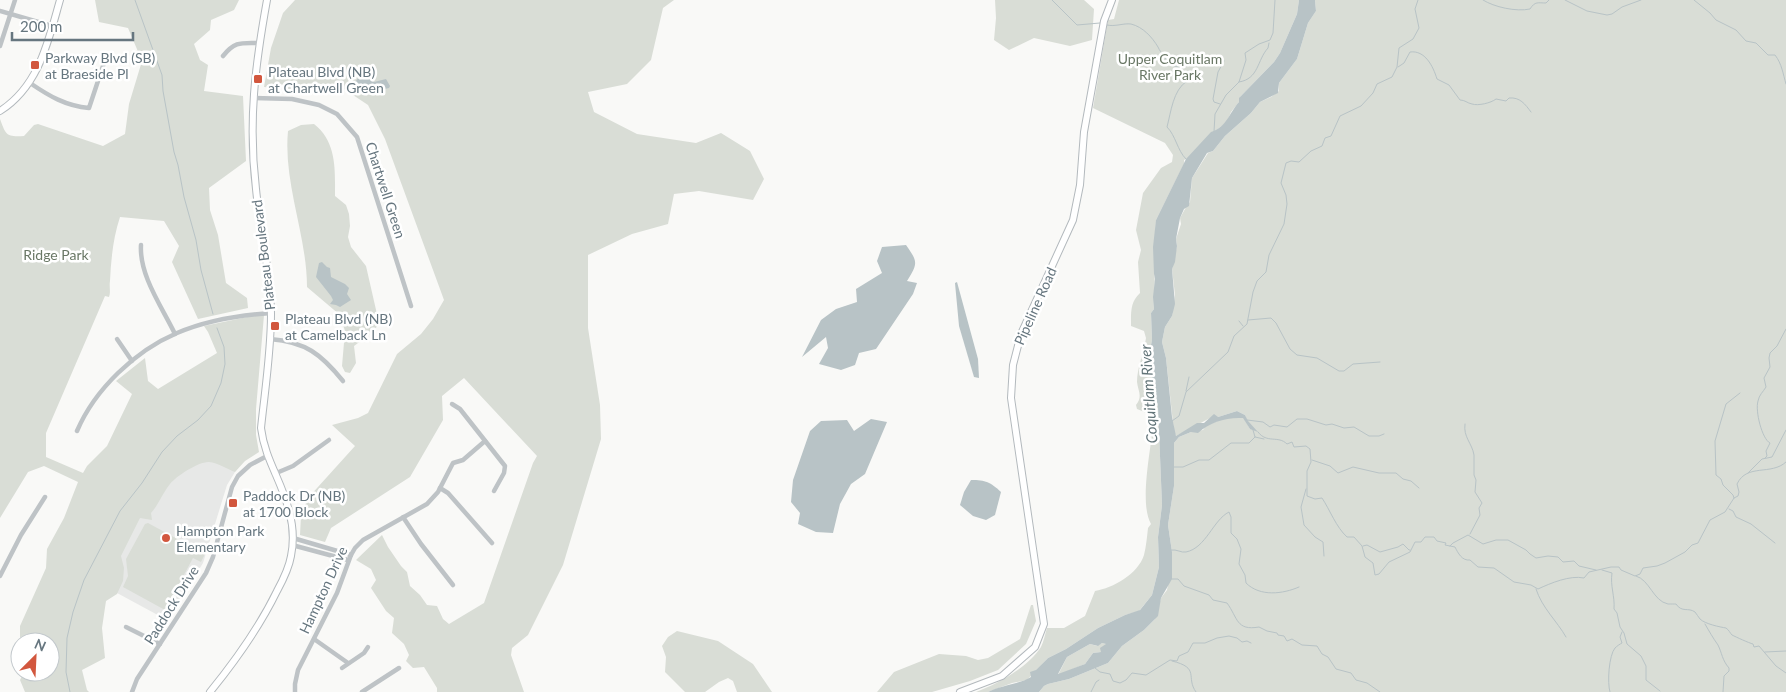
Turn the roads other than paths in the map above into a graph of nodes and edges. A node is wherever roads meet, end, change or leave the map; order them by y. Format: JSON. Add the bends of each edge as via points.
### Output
{"nodes":[{"id":1,"x":15,"y":0,"type":"edge"},
{"id":2,"x":60,"y":0,"type":"edge"},
{"id":3,"x":267,"y":0,"type":"edge"},
{"id":4,"x":1112,"y":0,"type":"edge"},
{"id":5,"x":0,"y":11,"type":"edge"},
{"id":6,"x":11,"y":14,"type":"junction"},
{"id":7,"x":52,"y":26,"type":"junction"},
{"id":8,"x":259,"y":43,"type":"junction"},
{"id":9,"x":0,"y":46,"type":"edge"},
{"id":10,"x":107,"y":54,"type":"dead end"},
{"id":11,"x":223,"y":56,"type":"dead end"},
{"id":12,"x":30,"y":83,"type":"junction"},
{"id":13,"x":253,"y":98,"type":"junction"},
{"id":14,"x":0,"y":111,"type":"edge"},
{"id":15,"x":141,"y":245,"type":"dead end"},
{"id":16,"x":411,"y":306,"type":"dead end"},
{"id":17,"x":271,"y":313,"type":"junction"},
{"id":18,"x":175,"y":334,"type":"junction"},
{"id":19,"x":117,"y":339,"type":"dead end"},
{"id":20,"x":270,"y":339,"type":"junction"},
{"id":21,"x":132,"y":361,"type":"junction"},
{"id":22,"x":343,"y":382,"type":"dead end"},
{"id":23,"x":452,"y":404,"type":"dead end"},
{"id":24,"x":77,"y":431,"type":"dead end"},
{"id":25,"x":329,"y":440,"type":"dead end"},
{"id":26,"x":485,"y":441,"type":"junction"},
{"id":27,"x":267,"y":456,"type":"junction"},
{"id":28,"x":274,"y":474,"type":"junction"},
{"id":29,"x":440,"y":488,"type":"junction"},
{"id":30,"x":494,"y":491,"type":"dead end"},
{"id":31,"x":45,"y":497,"type":"dead end"},
{"id":32,"x":403,"y":517,"type":"junction"},
{"id":33,"x":293,"y":542,"type":"junction"},
{"id":34,"x":492,"y":543,"type":"dead end"},
{"id":35,"x":350,"y":558,"type":"junction"},
{"id":36,"x":0,"y":576,"type":"edge"},
{"id":37,"x":453,"y":586,"type":"dead end"},
{"id":38,"x":126,"y":627,"type":"dead end"},
{"id":39,"x":314,"y":639,"type":"junction"},
{"id":40,"x":160,"y":644,"type":"junction"},
{"id":41,"x":368,"y":647,"type":"dead end"},
{"id":42,"x":348,"y":663,"type":"junction"},
{"id":43,"x":342,"y":668,"type":"dead end"},
{"id":44,"x":399,"y":668,"type":"dead end"},
{"id":45,"x":132,"y":692,"type":"edge"},
{"id":46,"x":210,"y":692,"type":"edge"},
{"id":47,"x":296,"y":692,"type":"edge"},
{"id":48,"x":362,"y":692,"type":"edge"},
{"id":49,"x":960,"y":692,"type":"edge"}],
"edges":[{"from":1,"to":6,"type":"street"},
{"from":2,"to":7,"type":"street"},
{"from":3,"to":8,"type":"street","name":"Plateau Boulevard"},
{"from":4,"to":49,"type":"street","name":"Pipeline Road","via":[[1104,21],[1084,132],[1080,185],[1073,220],[1021,334],[1013,365],[1011,398],[1044,624],[1035,647],[1002,676]]},
{"from":5,"to":6,"type":"street"},
{"from":6,"to":7,"type":"street"},
{"from":6,"to":9,"type":"street"},
{"from":7,"to":12,"type":"street"},
{"from":8,"to":11,"type":"street","via":[[240,43],[230,47]]},
{"from":8,"to":13,"type":"street","name":"Plateau Boulevard"},
{"from":10,"to":12,"type":"street","via":[[89,108],[54,99]]},
{"from":12,"to":14,"type":"street"},
{"from":13,"to":16,"type":"street","name":"Chartwell Green","via":[[292,99],[319,104],[337,114],[357,137]]},
{"from":13,"to":17,"type":"street","name":"Plateau Boulevard","via":[[251,132]]},
{"from":15,"to":18,"type":"street","via":[[146,275]]},
{"from":17,"to":18,"type":"street","via":[[200,325]]},
{"from":17,"to":20,"type":"street","name":"Plateau Boulevard"},
{"from":18,"to":21,"type":"street"},
{"from":19,"to":21,"type":"street"},
{"from":20,"to":22,"type":"street","via":[[286,340],[315,352]]},
{"from":20,"to":27,"type":"street","name":"Plateau Boulevard","via":[[261,428]]},
{"from":21,"to":24,"type":"street","via":[[100,390]]},
{"from":23,"to":26,"type":"street","via":[[460,409]]},
{"from":25,"to":28,"type":"street","via":[[293,466]]},
{"from":26,"to":29,"type":"street","name":"Hampton Drive","via":[[463,460],[453,463]]},
{"from":26,"to":30,"type":"street","via":[[505,466]]},
{"from":27,"to":28,"type":"street","name":"Plateau Boulevard"},
{"from":27,"to":40,"type":"street","name":"Paddock Drive","via":[[238,476],[206,573]]},
{"from":28,"to":33,"type":"street","name":"Plateau Boulevard","via":[[289,509]]},
{"from":29,"to":32,"type":"street","name":"Hampton Drive","via":[[426,504]]},
{"from":29,"to":34,"type":"street"},
{"from":31,"to":36,"type":"street"},
{"from":32,"to":35,"type":"street","name":"Hampton Drive","via":[[363,540],[354,548]]},
{"from":32,"to":37,"type":"street"},
{"from":33,"to":35,"type":"street"},
{"from":33,"to":46,"type":"street","name":"Plateau Boulevard","via":[[284,578],[268,610],[238,657]]},
{"from":35,"to":39,"type":"street","name":"Hampton Drive"},
{"from":38,"to":40,"type":"street"},
{"from":39,"to":42,"type":"street"},
{"from":39,"to":47,"type":"street","name":"Hampton Drive","via":[[298,670]]},
{"from":40,"to":45,"type":"street","name":"Paddock Drive"},
{"from":41,"to":42,"type":"street","via":[[364,654]]},
{"from":42,"to":43,"type":"street"},
{"from":44,"to":48,"type":"street"}]}
